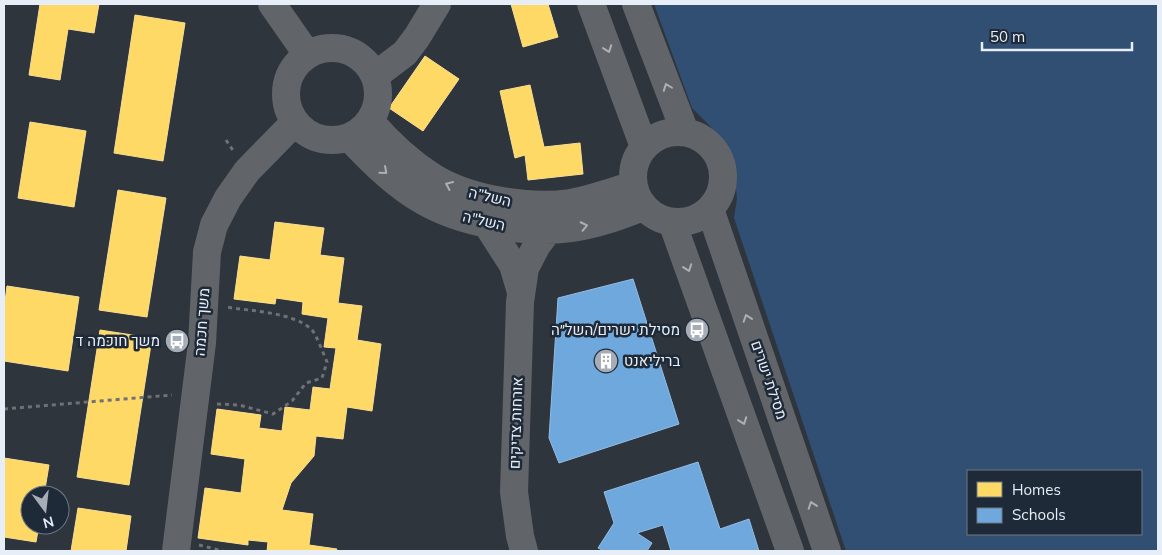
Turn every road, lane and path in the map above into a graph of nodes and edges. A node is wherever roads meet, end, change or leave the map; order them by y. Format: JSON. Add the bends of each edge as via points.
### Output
{"nodes":[{"id":1,"x":272,"y":4,"type":"edge"},
{"id":2,"x":437,"y":4,"type":"edge"},
{"id":3,"x":591,"y":4,"type":"edge"},
{"id":4,"x":636,"y":4,"type":"edge"},
{"id":5,"x":307,"y":54,"type":"junction"},
{"id":6,"x":376,"y":75,"type":"junction"},
{"id":7,"x":370,"y":121,"type":"junction"},
{"id":8,"x":295,"y":122,"type":"junction"},
{"id":9,"x":686,"y":132,"type":"junction"},
{"id":10,"x":349,"y":137,"type":"junction"},
{"id":11,"x":644,"y":147,"type":"junction"},
{"id":12,"x":638,"y":196,"type":"junction"},
{"id":13,"x":710,"y":209,"type":"junction"},
{"id":14,"x":672,"y":222,"type":"junction"},
{"id":15,"x":486,"y":223,"type":"junction"},
{"id":16,"x":549,"y":229,"type":"junction"},
{"id":17,"x":522,"y":294,"type":"junction"},
{"id":18,"x":204,"y":303,"type":"junction"},
{"id":19,"x":195,"y":398,"type":"junction"},
{"id":20,"x":4,"y":409,"type":"edge"},
{"id":21,"x":176,"y":551,"type":"edge"},
{"id":22,"x":524,"y":551,"type":"edge"},
{"id":23,"x":790,"y":551,"type":"edge"},
{"id":24,"x":828,"y":551,"type":"edge"}],
"edges":[{"from":1,"to":5,"type":"street"},
{"from":2,"to":6,"type":"street","via":[[405,53]]},
{"from":3,"to":11,"type":"street","one_way":true},
{"from":9,"to":4,"type":"street","one_way":true},
{"from":5,"to":6,"type":"street","via":[[333,47],[346,49],[359,55]]},
{"from":5,"to":8,"type":"street","via":[[288,78],[285,93]]},
{"from":6,"to":7,"type":"street","via":[[379,91]]},
{"from":7,"to":10,"type":"street"},
{"from":12,"to":7,"type":"street","name":"השל”ה","one_way":true,"via":[[604,194],[568,203],[524,204],[477,195],[434,178],[387,140]]},
{"from":8,"to":10,"type":"street","via":[[319,138]]},
{"from":8,"to":18,"type":"street","name":"משך חכמה","via":[[247,171],[228,198],[207,252]]},
{"from":9,"to":11,"type":"street","via":[[663,134]]},
{"from":9,"to":13,"type":"street","via":[[708,143],[721,164],[722,188]]},
{"from":10,"to":15,"type":"street","name":"השל\"ה","one_way":true,"via":[[369,158],[421,200],[447,212]]},
{"from":11,"to":12,"type":"street","via":[[636,158],[633,171]]},
{"from":12,"to":14,"type":"street","via":[[652,214]]},
{"from":16,"to":12,"type":"street","name":"השל\"ה","one_way":true,"via":[[612,219]]},
{"from":13,"to":14,"type":"street","via":[[692,220]]},
{"from":24,"to":13,"type":"street","name":"מסילת ישרים","one_way":true},
{"from":14,"to":23,"type":"street","one_way":true},
{"from":15,"to":16,"type":"street","name":"השל\"ה","via":[[522,229]]},
{"from":15,"to":17,"type":"street","via":[[513,265]]},
{"from":16,"to":17,"type":"street","name":"אורחות צדיקים","via":[[525,268]]},
{"from":17,"to":22,"type":"street","name":"אורחות צדיקים","via":[[514,492]]},
{"from":18,"to":19,"type":"street","name":"משך חכמה"},
{"from":18,"to":19,"type":"path","via":[[292,318],[312,330],[327,362],[322,378],[306,384],[292,401],[273,414]]},
{"from":19,"to":20,"type":"path"},
{"from":19,"to":21,"type":"street","name":"משך חכמה"}]}
